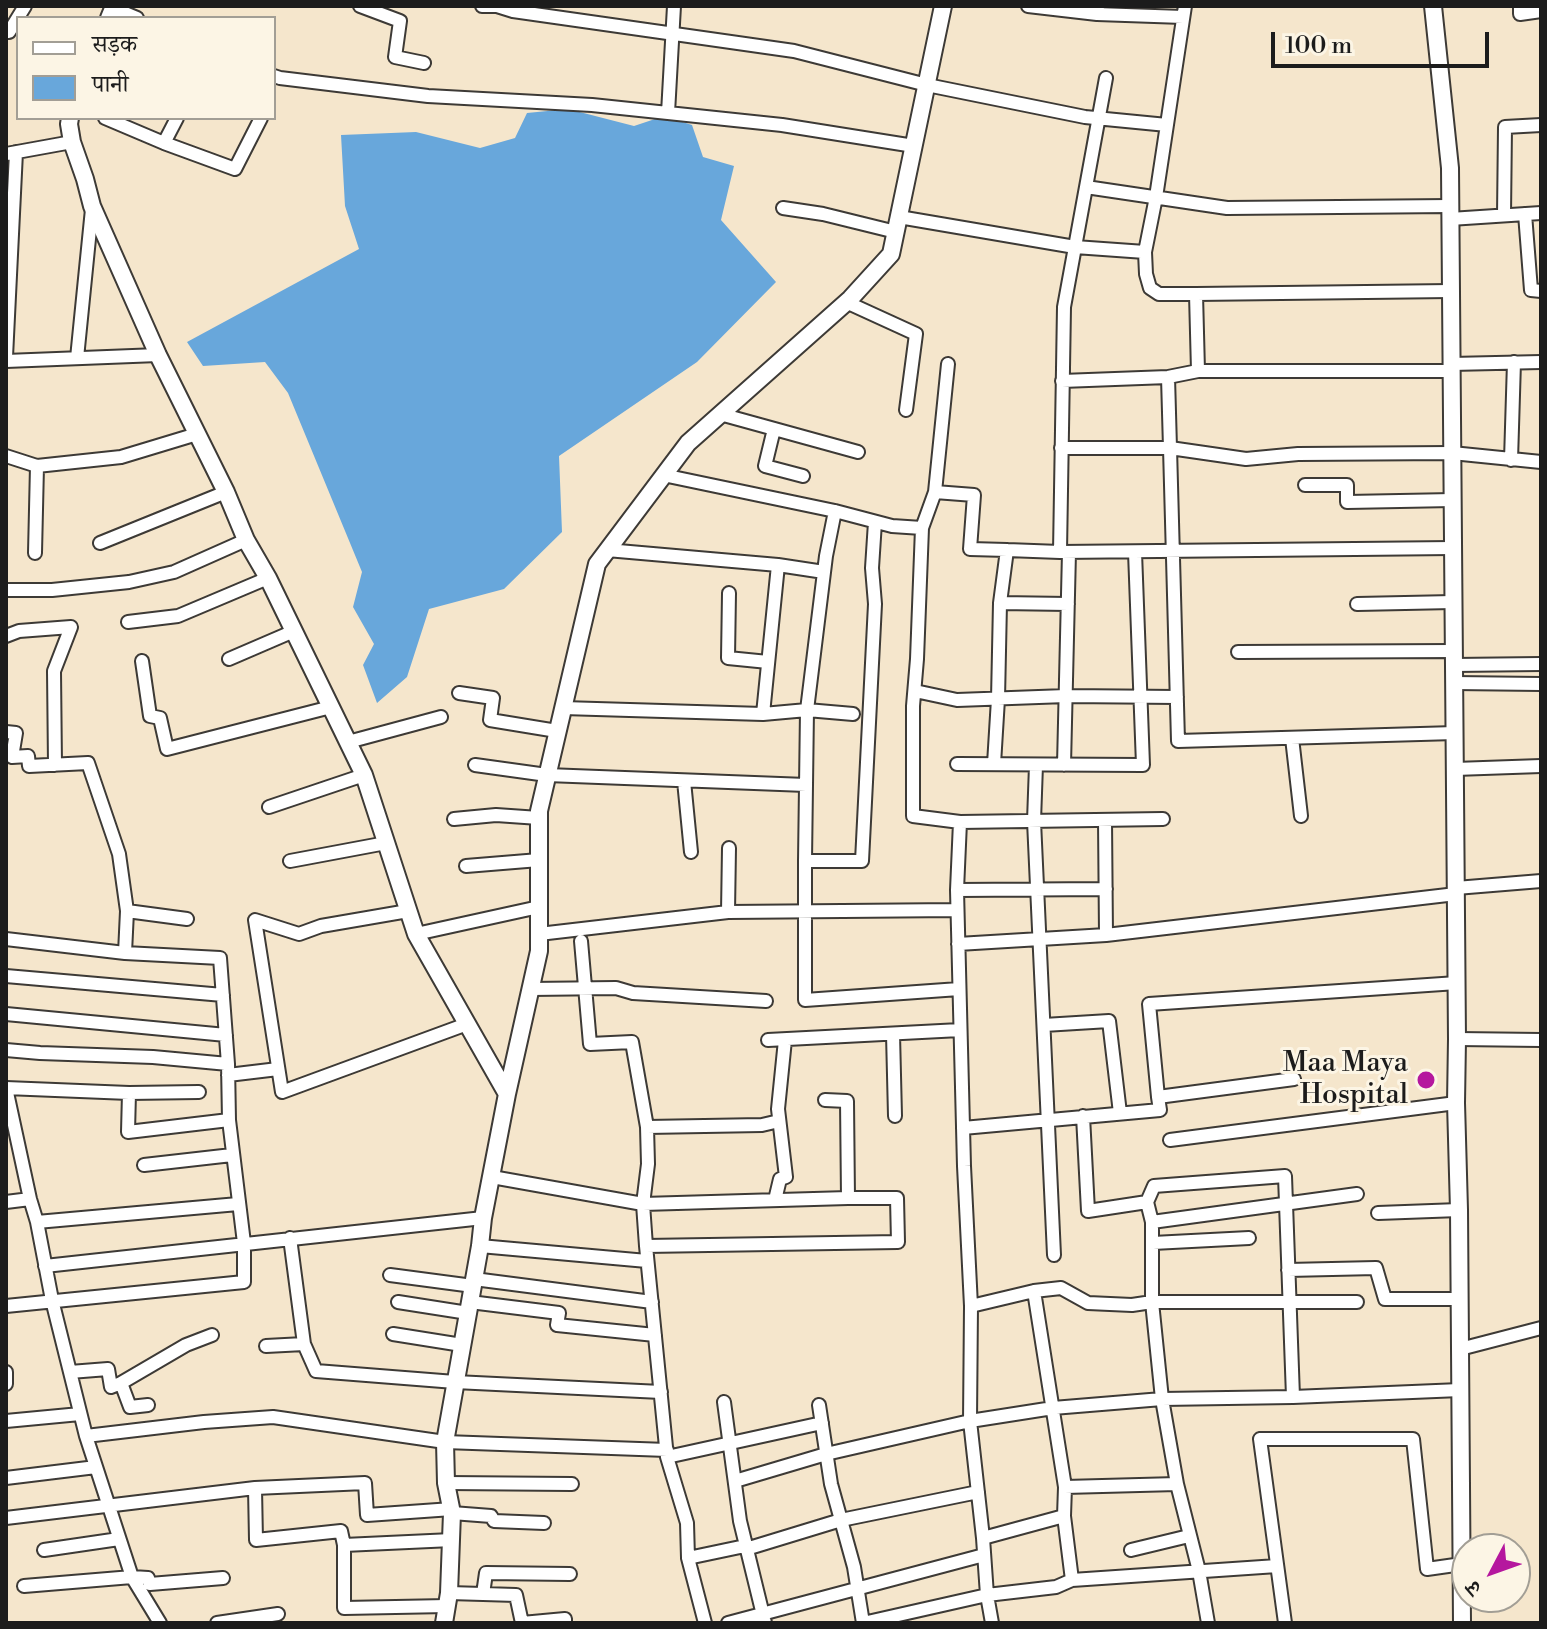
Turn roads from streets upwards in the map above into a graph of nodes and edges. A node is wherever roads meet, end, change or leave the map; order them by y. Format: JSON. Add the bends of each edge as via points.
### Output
{"nodes":[{"id":1,"x":360,"y":6,"type":"edge"},
{"id":2,"x":403,"y":6,"type":"edge"},
{"id":3,"x":482,"y":6,"type":"edge"},
{"id":4,"x":674,"y":6,"type":"edge"},
{"id":5,"x":943,"y":6,"type":"edge"},
{"id":6,"x":1028,"y":6,"type":"edge"},
{"id":7,"x":1433,"y":6,"type":"edge"},
{"id":8,"x":1520,"y":6,"type":"edge"},
{"id":9,"x":1097,"y":10,"type":"edge"},
{"id":10,"x":1541,"y":11,"type":"edge"},
{"id":11,"x":1184,"y":12,"type":"edge"},
{"id":12,"x":400,"y":21,"type":"junction"},
{"id":13,"x":673,"y":34,"type":"junction"},
{"id":14,"x":424,"y":63,"type":"dead end"},
{"id":15,"x":277,"y":77,"type":"edge"},
{"id":16,"x":1106,"y":78,"type":"dead end"},
{"id":17,"x":927,"y":85,"type":"junction"},
{"id":18,"x":668,"y":113,"type":"junction"},
{"id":19,"x":1098,"y":119,"type":"junction"},
{"id":20,"x":70,"y":120,"type":"edge"},
{"id":21,"x":110,"y":120,"type":"edge"},
{"id":22,"x":176,"y":120,"type":"edge"},
{"id":23,"x":260,"y":120,"type":"edge"},
{"id":24,"x":1167,"y":125,"type":"junction"},
{"id":25,"x":1541,"y":125,"type":"edge"},
{"id":26,"x":72,"y":142,"type":"junction"},
{"id":27,"x":164,"y":143,"type":"junction"},
{"id":28,"x":914,"y":146,"type":"junction"},
{"id":29,"x":11,"y":153,"type":"edge"},
{"id":30,"x":1086,"y":187,"type":"junction"},
{"id":31,"x":1156,"y":197,"type":"junction"},
{"id":32,"x":92,"y":206,"type":"junction"},
{"id":33,"x":783,"y":208,"type":"dead end"},
{"id":34,"x":1450,"y":213,"type":"junction"},
{"id":35,"x":1541,"y":213,"type":"edge"},
{"id":36,"x":1525,"y":214,"type":"junction"},
{"id":37,"x":1504,"y":215,"type":"junction"},
{"id":38,"x":898,"y":224,"type":"junction"},
{"id":39,"x":1075,"y":247,"type":"junction"},
{"id":40,"x":1145,"y":252,"type":"junction"},
{"id":41,"x":1451,"y":291,"type":"junction"},
{"id":42,"x":1541,"y":291,"type":"edge"},
{"id":43,"x":1196,"y":294,"type":"junction"},
{"id":44,"x":846,"y":302,"type":"junction"},
{"id":45,"x":158,"y":355,"type":"junction"},
{"id":46,"x":77,"y":358,"type":"junction"},
{"id":47,"x":6,"y":359,"type":"edge"},
{"id":48,"x":1514,"y":362,"type":"junction"},
{"id":49,"x":1541,"y":362,"type":"edge"},
{"id":50,"x":948,"y":364,"type":"dead end"},
{"id":51,"x":1451,"y":367,"type":"junction"},
{"id":52,"x":1198,"y":371,"type":"junction"},
{"id":53,"x":1168,"y":377,"type":"junction"},
{"id":54,"x":1062,"y":381,"type":"junction"},
{"id":55,"x":906,"y":410,"type":"dead end"},
{"id":56,"x":720,"y":414,"type":"junction"},
{"id":57,"x":774,"y":429,"type":"junction"},
{"id":58,"x":197,"y":434,"type":"junction"},
{"id":59,"x":1061,"y":448,"type":"junction"},
{"id":60,"x":1170,"y":448,"type":"junction"},
{"id":61,"x":858,"y":452,"type":"dead end"},
{"id":62,"x":1452,"y":453,"type":"junction"},
{"id":63,"x":6,"y":456,"type":"edge"},
{"id":64,"x":1511,"y":460,"type":"junction"},
{"id":65,"x":1541,"y":462,"type":"edge"},
{"id":66,"x":37,"y":466,"type":"junction"},
{"id":67,"x":663,"y":475,"type":"junction"},
{"id":68,"x":803,"y":476,"type":"dead end"},
{"id":69,"x":1305,"y":485,"type":"dead end"},
{"id":70,"x":226,"y":492,"type":"junction"},
{"id":71,"x":935,"y":492,"type":"junction"},
{"id":72,"x":1453,"y":500,"type":"junction"},
{"id":73,"x":835,"y":511,"type":"junction"},
{"id":74,"x":875,"y":522,"type":"junction"},
{"id":75,"x":922,"y":528,"type":"junction"},
{"id":76,"x":246,"y":540,"type":"junction"},
{"id":77,"x":100,"y":543,"type":"dead end"},
{"id":78,"x":1453,"y":548,"type":"junction"},
{"id":79,"x":607,"y":550,"type":"junction"},
{"id":80,"x":1007,"y":550,"type":"junction"},
{"id":81,"x":1173,"y":551,"type":"junction"},
{"id":82,"x":1064,"y":552,"type":"junction"},
{"id":83,"x":1135,"y":552,"type":"junction"},
{"id":84,"x":35,"y":553,"type":"dead end"},
{"id":85,"x":778,"y":565,"type":"junction"},
{"id":86,"x":824,"y":572,"type":"junction"},
{"id":87,"x":268,"y":578,"type":"junction"},
{"id":88,"x":6,"y":590,"type":"edge"},
{"id":89,"x":729,"y":593,"type":"dead end"},
{"id":90,"x":1453,"y":602,"type":"junction"},
{"id":91,"x":1000,"y":603,"type":"junction"},
{"id":92,"x":1068,"y":604,"type":"junction"},
{"id":93,"x":1357,"y":604,"type":"dead end"},
{"id":94,"x":128,"y":622,"type":"dead end"},
{"id":95,"x":294,"y":631,"type":"junction"},
{"id":96,"x":6,"y":636,"type":"edge"},
{"id":97,"x":1238,"y":652,"type":"dead end"},
{"id":98,"x":1454,"y":658,"type":"junction"},
{"id":99,"x":229,"y":659,"type":"dead end"},
{"id":100,"x":142,"y":661,"type":"dead end"},
{"id":101,"x":768,"y":662,"type":"junction"},
{"id":102,"x":1541,"y":664,"type":"edge"},
{"id":103,"x":1454,"y":683,"type":"junction"},
{"id":104,"x":1541,"y":684,"type":"edge"},
{"id":105,"x":915,"y":691,"type":"junction"},
{"id":106,"x":459,"y":693,"type":"dead end"},
{"id":107,"x":1066,"y":696,"type":"junction"},
{"id":108,"x":1140,"y":697,"type":"junction"},
{"id":109,"x":1177,"y":697,"type":"junction"},
{"id":110,"x":998,"y":699,"type":"junction"},
{"id":111,"x":331,"y":707,"type":"junction"},
{"id":112,"x":563,"y":708,"type":"junction"},
{"id":113,"x":807,"y":710,"type":"junction"},
{"id":114,"x":763,"y":714,"type":"junction"},
{"id":115,"x":853,"y":714,"type":"dead end"},
{"id":116,"x":441,"y":717,"type":"dead end"},
{"id":117,"x":557,"y":731,"type":"junction"},
{"id":118,"x":6,"y":732,"type":"edge"},
{"id":119,"x":1455,"y":733,"type":"junction"},
{"id":120,"x":1292,"y":738,"type":"junction"},
{"id":121,"x":348,"y":742,"type":"junction"},
{"id":122,"x":957,"y":764,"type":"dead end"},
{"id":123,"x":994,"y":764,"type":"junction"},
{"id":124,"x":55,"y":765,"type":"junction"},
{"id":125,"x":475,"y":765,"type":"dead end"},
{"id":126,"x":1036,"y":765,"type":"junction"},
{"id":127,"x":1064,"y":765,"type":"junction"},
{"id":128,"x":1541,"y":766,"type":"edge"},
{"id":129,"x":1455,"y":769,"type":"junction"},
{"id":130,"x":364,"y":775,"type":"junction"},
{"id":131,"x":547,"y":775,"type":"junction"},
{"id":132,"x":684,"y":781,"type":"junction"},
{"id":133,"x":806,"y":785,"type":"junction"},
{"id":134,"x":269,"y":807,"type":"dead end"},
{"id":135,"x":1301,"y":816,"type":"dead end"},
{"id":136,"x":539,"y":818,"type":"junction"},
{"id":137,"x":454,"y":819,"type":"dead end"},
{"id":138,"x":1163,"y":819,"type":"dead end"},
{"id":139,"x":1105,"y":820,"type":"junction"},
{"id":140,"x":1034,"y":821,"type":"junction"},
{"id":141,"x":960,"y":822,"type":"junction"},
{"id":142,"x":386,"y":843,"type":"junction"},
{"id":143,"x":729,"y":848,"type":"dead end"},
{"id":144,"x":691,"y":852,"type":"dead end"},
{"id":145,"x":539,"y":860,"type":"junction"},
{"id":146,"x":290,"y":861,"type":"dead end"},
{"id":147,"x":805,"y":861,"type":"junction"},
{"id":148,"x":466,"y":866,"type":"dead end"},
{"id":149,"x":1541,"y":881,"type":"edge"},
{"id":150,"x":1106,"y":889,"type":"junction"},
{"id":151,"x":957,"y":890,"type":"junction"},
{"id":152,"x":1037,"y":890,"type":"junction"},
{"id":153,"x":1456,"y":891,"type":"junction"},
{"id":154,"x":539,"y":907,"type":"junction"},
{"id":155,"x":805,"y":910,"type":"junction"},
{"id":156,"x":957,"y":910,"type":"junction"},
{"id":157,"x":127,"y":911,"type":"junction"},
{"id":158,"x":408,"y":911,"type":"junction"},
{"id":159,"x":728,"y":912,"type":"junction"},
{"id":160,"x":187,"y":919,"type":"dead end"},
{"id":161,"x":416,"y":934,"type":"junction"},
{"id":162,"x":539,"y":934,"type":"junction"},
{"id":163,"x":1106,"y":935,"type":"junction"},
{"id":164,"x":6,"y":939,"type":"edge"},
{"id":165,"x":1040,"y":939,"type":"junction"},
{"id":166,"x":581,"y":941,"type":"dead end"},
{"id":167,"x":958,"y":944,"type":"junction"},
{"id":168,"x":125,"y":953,"type":"junction"},
{"id":169,"x":6,"y":976,"type":"edge"},
{"id":170,"x":1457,"y":983,"type":"junction"},
{"id":171,"x":585,"y":988,"type":"junction"},
{"id":172,"x":530,"y":989,"type":"junction"},
{"id":173,"x":959,"y":989,"type":"junction"},
{"id":174,"x":223,"y":995,"type":"junction"},
{"id":175,"x":766,"y":1001,"type":"dead end"},
{"id":176,"x":6,"y":1014,"type":"edge"},
{"id":177,"x":467,"y":1024,"type":"junction"},
{"id":178,"x":1044,"y":1025,"type":"junction"},
{"id":179,"x":960,"y":1030,"type":"junction"},
{"id":180,"x":893,"y":1034,"type":"junction"},
{"id":181,"x":226,"y":1035,"type":"junction"},
{"id":182,"x":1457,"y":1039,"type":"junction"},
{"id":183,"x":768,"y":1040,"type":"dead end"},
{"id":184,"x":785,"y":1040,"type":"junction"},
{"id":185,"x":1541,"y":1040,"type":"edge"},
{"id":186,"x":6,"y":1050,"type":"edge"},
{"id":187,"x":278,"y":1069,"type":"junction"},
{"id":188,"x":228,"y":1070,"type":"junction"},
{"id":189,"x":1294,"y":1079,"type":"dead end"},
{"id":190,"x":6,"y":1088,"type":"edge"},
{"id":191,"x":199,"y":1092,"type":"dead end"},
{"id":192,"x":129,"y":1093,"type":"junction"},
{"id":193,"x":507,"y":1094,"type":"junction"},
{"id":194,"x":1158,"y":1097,"type":"junction"},
{"id":195,"x":825,"y":1100,"type":"dead end"},
{"id":196,"x":1456,"y":1103,"type":"junction"},
{"id":197,"x":1120,"y":1113,"type":"junction"},
{"id":198,"x":895,"y":1116,"type":"dead end"},
{"id":199,"x":1083,"y":1116,"type":"junction"},
{"id":200,"x":1048,"y":1119,"type":"junction"},
{"id":201,"x":229,"y":1120,"type":"junction"},
{"id":202,"x":779,"y":1121,"type":"junction"},
{"id":203,"x":647,"y":1127,"type":"junction"},
{"id":204,"x":963,"y":1128,"type":"junction"},
{"id":205,"x":1170,"y":1140,"type":"dead end"},
{"id":206,"x":232,"y":1155,"type":"junction"},
{"id":207,"x":144,"y":1165,"type":"dead end"},
{"id":208,"x":492,"y":1177,"type":"junction"},
{"id":209,"x":1357,"y":1194,"type":"dead end"},
{"id":210,"x":848,"y":1198,"type":"junction"},
{"id":211,"x":30,"y":1199,"type":"junction"},
{"id":212,"x":775,"y":1200,"type":"junction"},
{"id":213,"x":6,"y":1202,"type":"edge"},
{"id":214,"x":1147,"y":1202,"type":"junction"},
{"id":215,"x":1286,"y":1203,"type":"junction"},
{"id":216,"x":238,"y":1204,"type":"junction"},
{"id":217,"x":643,"y":1204,"type":"junction"},
{"id":218,"x":1459,"y":1210,"type":"junction"},
{"id":219,"x":1378,"y":1213,"type":"dead end"},
{"id":220,"x":483,"y":1218,"type":"junction"},
{"id":221,"x":37,"y":1222,"type":"junction"},
{"id":222,"x":1152,"y":1222,"type":"junction"},
{"id":223,"x":290,"y":1238,"type":"junction"},
{"id":224,"x":1249,"y":1238,"type":"dead end"},
{"id":225,"x":244,"y":1243,"type":"junction"},
{"id":226,"x":1153,"y":1243,"type":"junction"},
{"id":227,"x":480,"y":1246,"type":"junction"},
{"id":228,"x":646,"y":1246,"type":"junction"},
{"id":229,"x":1054,"y":1255,"type":"dead end"},
{"id":230,"x":647,"y":1261,"type":"junction"},
{"id":231,"x":45,"y":1266,"type":"junction"},
{"id":232,"x":1288,"y":1270,"type":"junction"},
{"id":233,"x":390,"y":1275,"type":"dead end"},
{"id":234,"x":1034,"y":1291,"type":"junction"},
{"id":235,"x":471,"y":1295,"type":"junction"},
{"id":236,"x":1459,"y":1299,"type":"junction"},
{"id":237,"x":52,"y":1300,"type":"junction"},
{"id":238,"x":398,"y":1302,"type":"dead end"},
{"id":239,"x":652,"y":1302,"type":"junction"},
{"id":240,"x":1152,"y":1302,"type":"junction"},
{"id":241,"x":1290,"y":1302,"type":"junction"},
{"id":242,"x":1357,"y":1302,"type":"dead end"},
{"id":243,"x":6,"y":1306,"type":"edge"},
{"id":244,"x":971,"y":1306,"type":"junction"},
{"id":245,"x":1541,"y":1328,"type":"edge"},
{"id":246,"x":393,"y":1334,"type":"dead end"},
{"id":247,"x":212,"y":1335,"type":"dead end"},
{"id":248,"x":655,"y":1335,"type":"junction"},
{"id":249,"x":304,"y":1344,"type":"junction"},
{"id":250,"x":462,"y":1345,"type":"junction"},
{"id":251,"x":266,"y":1346,"type":"dead end"},
{"id":252,"x":1460,"y":1349,"type":"junction"},
{"id":253,"x":6,"y":1372,"type":"edge"},
{"id":254,"x":70,"y":1372,"type":"junction"},
{"id":255,"x":455,"y":1382,"type":"junction"},
{"id":256,"x":121,"y":1383,"type":"junction"},
{"id":257,"x":6,"y":1384,"type":"edge"},
{"id":258,"x":1460,"y":1390,"type":"junction"},
{"id":259,"x":661,"y":1392,"type":"junction"},
{"id":260,"x":1293,"y":1397,"type":"junction"},
{"id":261,"x":1162,"y":1399,"type":"junction"},
{"id":262,"x":724,"y":1402,"type":"dead end"},
{"id":263,"x":148,"y":1405,"type":"dead end"},
{"id":264,"x":819,"y":1405,"type":"dead end"},
{"id":265,"x":1053,"y":1408,"type":"junction"},
{"id":266,"x":80,"y":1414,"type":"junction"},
{"id":267,"x":6,"y":1421,"type":"edge"},
{"id":268,"x":970,"y":1421,"type":"junction"},
{"id":269,"x":822,"y":1423,"type":"junction"},
{"id":270,"x":86,"y":1436,"type":"junction"},
{"id":271,"x":445,"y":1442,"type":"junction"},
{"id":272,"x":730,"y":1443,"type":"junction"},
{"id":273,"x":667,"y":1453,"type":"junction"},
{"id":274,"x":826,"y":1454,"type":"junction"},
{"id":275,"x":96,"y":1467,"type":"junction"},
{"id":276,"x":6,"y":1478,"type":"edge"},
{"id":277,"x":735,"y":1481,"type":"junction"},
{"id":278,"x":446,"y":1483,"type":"junction"},
{"id":279,"x":572,"y":1484,"type":"dead end"},
{"id":280,"x":1177,"y":1484,"type":"junction"},
{"id":281,"x":1065,"y":1487,"type":"junction"},
{"id":282,"x":255,"y":1488,"type":"junction"},
{"id":283,"x":978,"y":1492,"type":"junction"},
{"id":284,"x":108,"y":1506,"type":"junction"},
{"id":285,"x":452,"y":1511,"type":"junction"},
{"id":286,"x":1064,"y":1516,"type":"junction"},
{"id":287,"x":6,"y":1518,"type":"edge"},
{"id":288,"x":841,"y":1520,"type":"junction"},
{"id":289,"x":544,"y":1523,"type":"dead end"},
{"id":290,"x":1462,"y":1533,"type":"edge"},
{"id":291,"x":1189,"y":1536,"type":"junction"},
{"id":292,"x":983,"y":1538,"type":"junction"},
{"id":293,"x":119,"y":1539,"type":"junction"},
{"id":294,"x":452,"y":1540,"type":"junction"},
{"id":295,"x":344,"y":1545,"type":"junction"},
{"id":296,"x":746,"y":1547,"type":"junction"},
{"id":297,"x":44,"y":1550,"type":"dead end"},
{"id":298,"x":1131,"y":1550,"type":"dead end"},
{"id":299,"x":984,"y":1555,"type":"junction"},
{"id":300,"x":688,"y":1558,"type":"junction"},
{"id":301,"x":1277,"y":1566,"type":"junction"},
{"id":302,"x":1451,"y":1566,"type":"edge"},
{"id":303,"x":1199,"y":1571,"type":"junction"},
{"id":304,"x":570,"y":1574,"type":"dead end"},
{"id":305,"x":132,"y":1577,"type":"junction"},
{"id":306,"x":223,"y":1578,"type":"dead end"},
{"id":307,"x":1072,"y":1580,"type":"junction"},
{"id":308,"x":24,"y":1586,"type":"dead end"},
{"id":309,"x":857,"y":1588,"type":"junction"},
{"id":310,"x":483,"y":1594,"type":"junction"},
{"id":311,"x":987,"y":1595,"type":"junction"},
{"id":312,"x":448,"y":1599,"type":"junction"},
{"id":313,"x":926,"y":1609,"type":"junction"},
{"id":314,"x":278,"y":1614,"type":"dead end"},
{"id":315,"x":764,"y":1618,"type":"edge"},
{"id":316,"x":160,"y":1623,"type":"edge"},
{"id":317,"x":217,"y":1623,"type":"edge"},
{"id":318,"x":444,"y":1623,"type":"edge"},
{"id":319,"x":565,"y":1623,"type":"edge"},
{"id":320,"x":705,"y":1623,"type":"edge"},
{"id":321,"x":728,"y":1623,"type":"edge"},
{"id":322,"x":929,"y":1623,"type":"edge"},
{"id":323,"x":992,"y":1623,"type":"edge"},
{"id":324,"x":1208,"y":1623,"type":"edge"},
{"id":325,"x":1285,"y":1623,"type":"edge"}],
"edges":[{"from":1,"to":12,"type":"street"},
{"from":2,"to":12,"type":"street"},
{"from":3,"to":13,"type":"street"},
{"from":4,"to":13,"type":"street"},
{"from":5,"to":17,"type":"street"},
{"from":6,"to":9,"type":"street"},
{"from":7,"to":34,"type":"street"},
{"from":8,"to":10,"type":"street","via":[[1520,14]]},
{"from":9,"to":11,"type":"street"},
{"from":11,"to":24,"type":"street"},
{"from":12,"to":14,"type":"street","via":[[395,57]]},
{"from":13,"to":17,"type":"street","via":[[794,51]]},
{"from":13,"to":18,"type":"street"},
{"from":15,"to":18,"type":"street","via":[[428,96]]},
{"from":16,"to":19,"type":"street"},
{"from":17,"to":19,"type":"street"},
{"from":17,"to":28,"type":"street"},
{"from":18,"to":28,"type":"street"},
{"from":19,"to":24,"type":"street"},
{"from":19,"to":30,"type":"street"},
{"from":20,"to":26,"type":"street"},
{"from":21,"to":27,"type":"street"},
{"from":22,"to":27,"type":"street"},
{"from":23,"to":27,"type":"street","via":[[235,169]]},
{"from":24,"to":31,"type":"street"},
{"from":25,"to":37,"type":"street","via":[[1505,127]]},
{"from":26,"to":29,"type":"street"},
{"from":26,"to":32,"type":"street"},
{"from":28,"to":38,"type":"street"},
{"from":29,"to":47,"type":"street"},
{"from":30,"to":31,"type":"street"},
{"from":30,"to":39,"type":"street"},
{"from":31,"to":34,"type":"street","via":[[1227,208]]},
{"from":31,"to":40,"type":"street"},
{"from":32,"to":45,"type":"street"},
{"from":32,"to":46,"type":"street"},
{"from":33,"to":38,"type":"street"},
{"from":34,"to":37,"type":"street"},
{"from":34,"to":41,"type":"street"},
{"from":35,"to":36,"type":"street"},
{"from":36,"to":37,"type":"street"},
{"from":36,"to":42,"type":"street","via":[[1531,290]]},
{"from":38,"to":39,"type":"street"},
{"from":38,"to":44,"type":"street","via":[[891,254]]},
{"from":39,"to":40,"type":"street"},
{"from":39,"to":54,"type":"street","via":[[1064,307]]},
{"from":40,"to":43,"type":"street","via":[[1150,288],[1159,294]]},
{"from":41,"to":43,"type":"street"},
{"from":41,"to":51,"type":"street"},
{"from":43,"to":52,"type":"street"},
{"from":44,"to":55,"type":"street","via":[[916,334]]},
{"from":44,"to":56,"type":"street"},
{"from":45,"to":46,"type":"street"},
{"from":45,"to":58,"type":"street"},
{"from":46,"to":47,"type":"street"},
{"from":48,"to":49,"type":"street"},
{"from":48,"to":51,"type":"street"},
{"from":48,"to":64,"type":"street"},
{"from":50,"to":71,"type":"street"},
{"from":51,"to":52,"type":"street"},
{"from":51,"to":62,"type":"street"},
{"from":52,"to":53,"type":"street"},
{"from":53,"to":54,"type":"street"},
{"from":53,"to":60,"type":"street"},
{"from":54,"to":59,"type":"street"},
{"from":56,"to":57,"type":"street"},
{"from":56,"to":67,"type":"street"},
{"from":57,"to":61,"type":"street"},
{"from":57,"to":68,"type":"street","via":[[765,466]]},
{"from":58,"to":66,"type":"street","via":[[121,457]]},
{"from":58,"to":70,"type":"street"},
{"from":59,"to":60,"type":"street"},
{"from":59,"to":82,"type":"street"},
{"from":60,"to":62,"type":"street","via":[[1246,459]]},
{"from":60,"to":81,"type":"street"},
{"from":62,"to":64,"type":"street"},
{"from":62,"to":72,"type":"street"},
{"from":63,"to":66,"type":"street"},
{"from":64,"to":65,"type":"street"},
{"from":66,"to":84,"type":"street"},
{"from":67,"to":73,"type":"street"},
{"from":67,"to":79,"type":"street"},
{"from":69,"to":72,"type":"street","via":[[1347,485],[1347,502]]},
{"from":70,"to":76,"type":"street"},
{"from":70,"to":77,"type":"street"},
{"from":71,"to":75,"type":"street"},
{"from":71,"to":80,"type":"street","via":[[974,495],[970,549]]},
{"from":72,"to":78,"type":"street"},
{"from":73,"to":74,"type":"street"},
{"from":73,"to":86,"type":"street"},
{"from":74,"to":75,"type":"street"},
{"from":74,"to":147,"type":"street","via":[[862,861]]},
{"from":75,"to":105,"type":"street"},
{"from":76,"to":87,"type":"street"},
{"from":76,"to":88,"type":"street","via":[[174,572],[129,582]]},
{"from":78,"to":81,"type":"street"},
{"from":78,"to":90,"type":"street"},
{"from":79,"to":85,"type":"street"},
{"from":79,"to":112,"type":"street","via":[[597,564]]},
{"from":80,"to":82,"type":"street"},
{"from":80,"to":91,"type":"street"},
{"from":81,"to":83,"type":"street"},
{"from":81,"to":109,"type":"street"},
{"from":82,"to":83,"type":"street"},
{"from":82,"to":92,"type":"street"},
{"from":83,"to":108,"type":"street"},
{"from":85,"to":86,"type":"street"},
{"from":85,"to":101,"type":"street"},
{"from":86,"to":113,"type":"street"},
{"from":87,"to":94,"type":"street","via":[[178,616]]},
{"from":87,"to":95,"type":"street"},
{"from":89,"to":101,"type":"street","via":[[728,658]]},
{"from":90,"to":93,"type":"street"},
{"from":90,"to":98,"type":"street"},
{"from":91,"to":92,"type":"street"},
{"from":91,"to":110,"type":"street"},
{"from":92,"to":107,"type":"street"},
{"from":95,"to":99,"type":"street"},
{"from":95,"to":111,"type":"street"},
{"from":96,"to":124,"type":"street","via":[[71,627],[54,671]]},
{"from":97,"to":98,"type":"street"},
{"from":98,"to":102,"type":"street"},
{"from":98,"to":103,"type":"street"},
{"from":100,"to":111,"type":"street","via":[[150,716],[160,718],[167,749]]},
{"from":101,"to":114,"type":"street"},
{"from":103,"to":104,"type":"street"},
{"from":103,"to":119,"type":"street"},
{"from":105,"to":110,"type":"street","via":[[957,700]]},
{"from":105,"to":141,"type":"street","via":[[913,816]]},
{"from":106,"to":117,"type":"street","via":[[493,698],[490,720]]},
{"from":107,"to":108,"type":"street"},
{"from":107,"to":110,"type":"street"},
{"from":107,"to":127,"type":"street"},
{"from":108,"to":109,"type":"street"},
{"from":108,"to":127,"type":"street","via":[[1143,765]]},
{"from":109,"to":120,"type":"street","via":[[1178,741]]},
{"from":110,"to":123,"type":"street"},
{"from":111,"to":121,"type":"street"},
{"from":112,"to":114,"type":"street"},
{"from":112,"to":117,"type":"street"},
{"from":113,"to":114,"type":"street"},
{"from":113,"to":115,"type":"street"},
{"from":113,"to":133,"type":"street"},
{"from":116,"to":121,"type":"street"},
{"from":117,"to":131,"type":"street"},
{"from":118,"to":124,"type":"street","via":[[16,733],[12,757],[28,756],[29,766]]},
{"from":119,"to":120,"type":"street"},
{"from":119,"to":129,"type":"street"},
{"from":120,"to":135,"type":"street"},
{"from":121,"to":130,"type":"street"},
{"from":122,"to":123,"type":"street"},
{"from":123,"to":126,"type":"street"},
{"from":124,"to":157,"type":"street","via":[[88,763],[119,854]]},
{"from":125,"to":131,"type":"street"},
{"from":126,"to":127,"type":"street"},
{"from":126,"to":140,"type":"street"},
{"from":128,"to":129,"type":"street"},
{"from":129,"to":153,"type":"street"},
{"from":130,"to":134,"type":"street"},
{"from":130,"to":142,"type":"street"},
{"from":131,"to":132,"type":"street"},
{"from":131,"to":136,"type":"street"},
{"from":132,"to":133,"type":"street"},
{"from":132,"to":144,"type":"street"},
{"from":133,"to":147,"type":"street"},
{"from":136,"to":137,"type":"street"},
{"from":136,"to":145,"type":"street"},
{"from":138,"to":139,"type":"street"},
{"from":139,"to":140,"type":"street"},
{"from":139,"to":150,"type":"street"},
{"from":140,"to":141,"type":"street"},
{"from":140,"to":152,"type":"street"},
{"from":141,"to":151,"type":"street"},
{"from":142,"to":146,"type":"street"},
{"from":142,"to":158,"type":"street"},
{"from":143,"to":159,"type":"street"},
{"from":145,"to":148,"type":"street"},
{"from":145,"to":154,"type":"street"},
{"from":147,"to":155,"type":"street"},
{"from":149,"to":153,"type":"street"},
{"from":150,"to":152,"type":"street"},
{"from":150,"to":163,"type":"street"},
{"from":151,"to":152,"type":"street"},
{"from":151,"to":156,"type":"street"},
{"from":152,"to":165,"type":"street"},
{"from":153,"to":163,"type":"street"},
{"from":153,"to":170,"type":"street"},
{"from":154,"to":161,"type":"street"},
{"from":154,"to":162,"type":"street"},
{"from":155,"to":156,"type":"street"},
{"from":155,"to":159,"type":"street"},
{"from":155,"to":173,"type":"street","via":[[805,1000]]},
{"from":156,"to":167,"type":"street"},
{"from":157,"to":160,"type":"street"},
{"from":157,"to":168,"type":"street"},
{"from":158,"to":161,"type":"street"},
{"from":158,"to":187,"type":"street","via":[[299,934],[255,920]]},
{"from":159,"to":162,"type":"street"},
{"from":161,"to":177,"type":"street"},
{"from":162,"to":172,"type":"street"},
{"from":163,"to":165,"type":"street"},
{"from":164,"to":168,"type":"street"},
{"from":165,"to":167,"type":"street"},
{"from":165,"to":178,"type":"street"},
{"from":166,"to":171,"type":"street"},
{"from":167,"to":173,"type":"street"},
{"from":168,"to":174,"type":"street","via":[[220,958]]},
{"from":169,"to":174,"type":"street"},
{"from":170,"to":182,"type":"street"},
{"from":170,"to":194,"type":"street","via":[[1149,1004]]},
{"from":171,"to":172,"type":"street"},
{"from":171,"to":175,"type":"street"},
{"from":171,"to":203,"type":"street","via":[[590,1044],[632,1042]]},
{"from":172,"to":193,"type":"street"},
{"from":173,"to":179,"type":"street"},
{"from":174,"to":181,"type":"street"},
{"from":176,"to":181,"type":"street"},
{"from":177,"to":187,"type":"street","via":[[282,1092]]},
{"from":177,"to":193,"type":"street"},
{"from":178,"to":197,"type":"street","via":[[1109,1021]]},
{"from":178,"to":200,"type":"street"},
{"from":179,"to":180,"type":"street"},
{"from":179,"to":204,"type":"street"},
{"from":180,"to":184,"type":"street"},
{"from":180,"to":198,"type":"street"},
{"from":181,"to":188,"type":"street"},
{"from":182,"to":185,"type":"street"},
{"from":182,"to":196,"type":"street"},
{"from":183,"to":184,"type":"street"},
{"from":184,"to":202,"type":"street"},
{"from":186,"to":188,"type":"street","via":[[153,1057]]},
{"from":187,"to":188,"type":"street"},
{"from":188,"to":201,"type":"street"},
{"from":189,"to":194,"type":"street"},
{"from":190,"to":192,"type":"street"},
{"from":190,"to":211,"type":"street"},
{"from":191,"to":192,"type":"street"},
{"from":192,"to":201,"type":"street","via":[[128,1132]]},
{"from":193,"to":208,"type":"street"},
{"from":194,"to":197,"type":"street","via":[[1160,1110]]},
{"from":195,"to":210,"type":"street","via":[[847,1101]]},
{"from":196,"to":205,"type":"street"},
{"from":196,"to":218,"type":"street"},
{"from":197,"to":199,"type":"street"},
{"from":199,"to":200,"type":"street"},
{"from":199,"to":214,"type":"street","via":[[1088,1211]]},
{"from":200,"to":204,"type":"street"},
{"from":200,"to":229,"type":"street"},
{"from":201,"to":206,"type":"street"},
{"from":202,"to":203,"type":"street"},
{"from":202,"to":212,"type":"street","via":[[786,1177],[780,1179]]},
{"from":203,"to":217,"type":"street"},
{"from":204,"to":244,"type":"street"},
{"from":206,"to":207,"type":"street"},
{"from":206,"to":216,"type":"street"},
{"from":208,"to":217,"type":"street"},
{"from":208,"to":220,"type":"street"},
{"from":209,"to":215,"type":"street"},
{"from":210,"to":212,"type":"street"},
{"from":210,"to":228,"type":"street","via":[[897,1198],[898,1242]]},
{"from":211,"to":213,"type":"street"},
{"from":211,"to":221,"type":"street"},
{"from":212,"to":217,"type":"street"},
{"from":214,"to":215,"type":"street","via":[[1154,1186],[1285,1176]]},
{"from":214,"to":222,"type":"street"},
{"from":215,"to":222,"type":"street"},
{"from":215,"to":232,"type":"street"},
{"from":216,"to":221,"type":"street"},
{"from":216,"to":225,"type":"street"},
{"from":217,"to":228,"type":"street"},
{"from":218,"to":219,"type":"street"},
{"from":218,"to":236,"type":"street"},
{"from":220,"to":223,"type":"street"},
{"from":220,"to":227,"type":"street"},
{"from":221,"to":231,"type":"street"},
{"from":222,"to":226,"type":"street"},
{"from":223,"to":225,"type":"street"},
{"from":223,"to":249,"type":"street"},
{"from":224,"to":226,"type":"street"},
{"from":225,"to":231,"type":"street"},
{"from":225,"to":237,"type":"street","via":[[244,1282]]},
{"from":226,"to":240,"type":"street"},
{"from":227,"to":230,"type":"street"},
{"from":227,"to":235,"type":"street"},
{"from":228,"to":230,"type":"street"},
{"from":230,"to":239,"type":"street"},
{"from":231,"to":237,"type":"street"},
{"from":232,"to":236,"type":"street","via":[[1376,1268],[1385,1299]]},
{"from":232,"to":241,"type":"street"},
{"from":233,"to":235,"type":"street"},
{"from":234,"to":240,"type":"street","via":[[1061,1288],[1088,1303]]},
{"from":234,"to":244,"type":"street"},
{"from":234,"to":265,"type":"street"},
{"from":235,"to":238,"type":"street"},
{"from":235,"to":239,"type":"street"},
{"from":235,"to":248,"type":"street","via":[[559,1313],[557,1325]]},
{"from":235,"to":250,"type":"street"},
{"from":236,"to":252,"type":"street"},
{"from":237,"to":243,"type":"street"},
{"from":237,"to":254,"type":"street"},
{"from":239,"to":248,"type":"street"},
{"from":240,"to":241,"type":"street"},
{"from":240,"to":261,"type":"street"},
{"from":241,"to":242,"type":"street"},
{"from":241,"to":260,"type":"street"},
{"from":244,"to":268,"type":"street"},
{"from":245,"to":252,"type":"street"},
{"from":246,"to":250,"type":"street"},
{"from":247,"to":256,"type":"street"},
{"from":248,"to":259,"type":"street"},
{"from":249,"to":251,"type":"street"},
{"from":249,"to":255,"type":"street","via":[[316,1371]]},
{"from":250,"to":255,"type":"street"},
{"from":252,"to":258,"type":"street"},
{"from":253,"to":257,"type":"street"},
{"from":254,"to":256,"type":"street","via":[[108,1369],[111,1387]]},
{"from":254,"to":266,"type":"street"},
{"from":255,"to":259,"type":"street"},
{"from":255,"to":271,"type":"street"},
{"from":256,"to":263,"type":"street","via":[[130,1407]]},
{"from":258,"to":260,"type":"street"},
{"from":258,"to":290,"type":"street"},
{"from":259,"to":273,"type":"street"},
{"from":260,"to":261,"type":"street"},
{"from":261,"to":265,"type":"street"},
{"from":261,"to":280,"type":"street"},
{"from":262,"to":272,"type":"street"},
{"from":264,"to":269,"type":"street"},
{"from":265,"to":268,"type":"street"},
{"from":265,"to":281,"type":"street"},
{"from":266,"to":267,"type":"street"},
{"from":266,"to":270,"type":"street"},
{"from":268,"to":274,"type":"street"},
{"from":268,"to":283,"type":"street"},
{"from":269,"to":272,"type":"street"},
{"from":269,"to":274,"type":"street"},
{"from":270,"to":271,"type":"street","via":[[273,1417]]},
{"from":270,"to":275,"type":"street"},
{"from":271,"to":273,"type":"street"},
{"from":271,"to":278,"type":"street"},
{"from":272,"to":273,"type":"street"},
{"from":272,"to":277,"type":"street"},
{"from":273,"to":300,"type":"street","via":[[687,1523]]},
{"from":274,"to":277,"type":"street"},
{"from":274,"to":288,"type":"street"},
{"from":275,"to":276,"type":"street"},
{"from":275,"to":284,"type":"street"},
{"from":277,"to":296,"type":"street"},
{"from":278,"to":279,"type":"street"},
{"from":278,"to":285,"type":"street"},
{"from":280,"to":281,"type":"street"},
{"from":280,"to":291,"type":"street"},
{"from":281,"to":286,"type":"street"},
{"from":282,"to":284,"type":"street"},
{"from":282,"to":285,"type":"street","via":[[365,1483],[367,1515]]},
{"from":282,"to":295,"type":"street","via":[[256,1540],[341,1531]]},
{"from":283,"to":288,"type":"street"},
{"from":283,"to":292,"type":"street"},
{"from":284,"to":287,"type":"street"},
{"from":284,"to":293,"type":"street"},
{"from":285,"to":289,"type":"street","via":[[491,1516],[494,1521]]},
{"from":285,"to":294,"type":"street"},
{"from":286,"to":292,"type":"street"},
{"from":286,"to":307,"type":"street"},
{"from":288,"to":296,"type":"street"},
{"from":288,"to":309,"type":"street"},
{"from":291,"to":298,"type":"street"},
{"from":291,"to":303,"type":"street"},
{"from":292,"to":299,"type":"street"},
{"from":293,"to":297,"type":"street"},
{"from":293,"to":305,"type":"street"},
{"from":294,"to":295,"type":"street"},
{"from":294,"to":312,"type":"street"},
{"from":295,"to":312,"type":"street","via":[[344,1608]]},
{"from":296,"to":300,"type":"street"},
{"from":296,"to":315,"type":"street"},
{"from":299,"to":309,"type":"street"},
{"from":299,"to":311,"type":"street"},
{"from":300,"to":320,"type":"street"},
{"from":301,"to":302,"type":"street","via":[[1260,1439],[1413,1439],[1427,1569]]},
{"from":301,"to":303,"type":"street"},
{"from":301,"to":325,"type":"street"},
{"from":303,"to":307,"type":"street"},
{"from":303,"to":324,"type":"street"},
{"from":304,"to":310,"type":"street","via":[[486,1573]]},
{"from":305,"to":306,"type":"street","via":[[148,1578],[150,1584]]},
{"from":305,"to":308,"type":"street"},
{"from":305,"to":316,"type":"street"},
{"from":307,"to":311,"type":"street","via":[[1056,1587]]},
{"from":309,"to":313,"type":"street","via":[[863,1623]]},
{"from":309,"to":315,"type":"street"},
{"from":310,"to":312,"type":"street"},
{"from":310,"to":319,"type":"street","via":[[516,1595],[522,1623]]},
{"from":311,"to":313,"type":"street"},
{"from":311,"to":323,"type":"street"},
{"from":312,"to":318,"type":"street"},
{"from":313,"to":322,"type":"street"},
{"from":314,"to":317,"type":"street"},
{"from":315,"to":321,"type":"street"}]}
